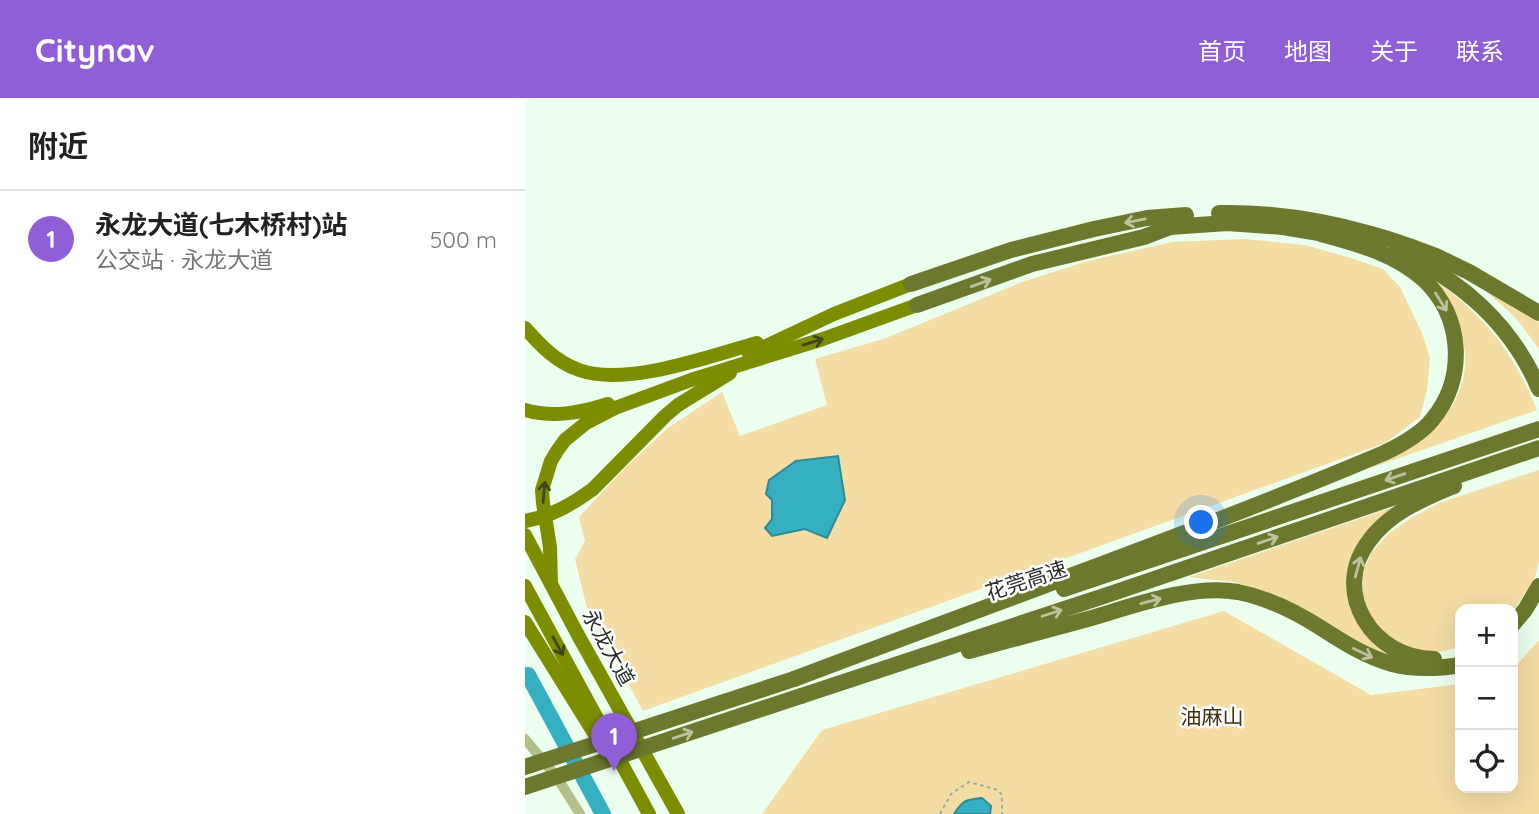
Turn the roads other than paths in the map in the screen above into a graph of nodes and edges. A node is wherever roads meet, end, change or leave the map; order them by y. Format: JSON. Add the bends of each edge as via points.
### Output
{"nodes":[{"id":1,"x":1321,"y":234,"type":"junction"},
{"id":2,"x":1409,"y":246,"type":"junction"},
{"id":3,"x":911,"y":284,"type":"joint"},
{"id":4,"x":917,"y":305,"type":"joint"},
{"id":5,"x":1539,"y":313,"type":"edge"},
{"id":6,"x":525,"y":328,"type":"edge"},
{"id":7,"x":799,"y":331,"type":"junction"},
{"id":8,"x":771,"y":356,"type":"junction"},
{"id":9,"x":1539,"y":368,"type":"edge"},
{"id":10,"x":1539,"y":389,"type":"edge"},
{"id":11,"x":525,"y":410,"type":"edge"},
{"id":12,"x":1539,"y":429,"type":"edge"},
{"id":13,"x":1539,"y":448,"type":"edge"},
{"id":14,"x":1539,"y":456,"type":"edge"},
{"id":15,"x":1472,"y":474,"type":"junction"},
{"id":16,"x":525,"y":521,"type":"edge"},
{"id":17,"x":525,"y":535,"type":"edge"},
{"id":18,"x":551,"y":584,"type":"junction"},
{"id":19,"x":525,"y":586,"type":"edge"},
{"id":20,"x":1539,"y":586,"type":"edge"},
{"id":21,"x":1539,"y":603,"type":"edge"},
{"id":22,"x":1518,"y":618,"type":"edge"},
{"id":23,"x":525,"y":622,"type":"edge"},
{"id":24,"x":1518,"y":629,"type":"edge"},
{"id":25,"x":1455,"y":656,"type":"edge"},
{"id":26,"x":1455,"y":666,"type":"edge"},
{"id":27,"x":794,"y":679,"type":"junction"},
{"id":28,"x":801,"y":696,"type":"junction"},
{"id":29,"x":525,"y":739,"type":"edge"},
{"id":30,"x":525,"y":767,"type":"edge"},
{"id":31,"x":525,"y":787,"type":"edge"},
{"id":32,"x":580,"y":814,"type":"edge"},
{"id":33,"x":644,"y":814,"type":"edge"},
{"id":34,"x":649,"y":814,"type":"edge"},
{"id":35,"x":678,"y":814,"type":"edge"}],
"edges":[{"from":4,"to":1,"type":"highway","one_way":true,"via":[[1032,264],[1170,227],[1227,223]]},
{"from":1,"to":10,"type":"highway","via":[[1388,248],[1459,286],[1508,336]]},
{"from":1,"to":27,"type":"highway","one_way":true,"via":[[1401,263],[1434,290],[1445,308],[1455,337],[1455,371],[1445,401],[1421,431],[1384,453],[1183,534]]},
{"from":2,"to":3,"type":"highway","one_way":true,"via":[[1296,218],[1254,213],[1173,216],[1011,250]]},
{"from":2,"to":5,"type":"highway","via":[[1469,272]]},
{"from":2,"to":9,"type":"highway","via":[[1478,289],[1509,322]]},
{"from":3,"to":7,"type":"main road"},
{"from":8,"to":4,"type":"main road","one_way":true},
{"from":6,"to":7,"type":"main road","via":[[568,365],[612,376],[654,370]]},
{"from":7,"to":11,"type":"main road","via":[[602,406],[561,414]]},
{"from":8,"to":16,"type":"main road","bridge":true,"via":[[733,371],[678,405],[572,505]]},
{"from":18,"to":8,"type":"main road","one_way":true,"via":[[543,490],[551,461],[565,440],[615,408]]},
{"from":12,"to":27,"type":"highway","name":"花莞高速","one_way":true},
{"from":13,"to":15,"type":"highway","name":"花莞高速"},
{"from":14,"to":15,"type":"highway"},
{"from":25,"to":15,"type":"highway","one_way":true,"via":[[1418,658],[1382,642],[1361,616],[1355,577],[1367,543],[1392,517]]},
{"from":28,"to":15,"type":"highway","name":"花莞高速","one_way":true},
{"from":17,"to":18,"type":"main road","name":"永龙大道"},
{"from":18,"to":35,"type":"main road","name":"永龙大道"},
{"from":19,"to":34,"type":"main road","one_way":true},
{"from":20,"to":22,"type":"highway"},
{"from":21,"to":24,"type":"highway"},
{"from":23,"to":33,"type":"main road"},
{"from":28,"to":26,"type":"highway","one_way":true,"via":[[1153,601],[1219,590],[1268,600],[1354,649],[1393,665],[1427,669]]},
{"from":27,"to":30,"type":"highway","name":"花莞高速","bridge":true},
{"from":31,"to":28,"type":"highway","name":"花莞高速","one_way":true,"bridge":true},
{"from":29,"to":32,"type":"street"}]}
